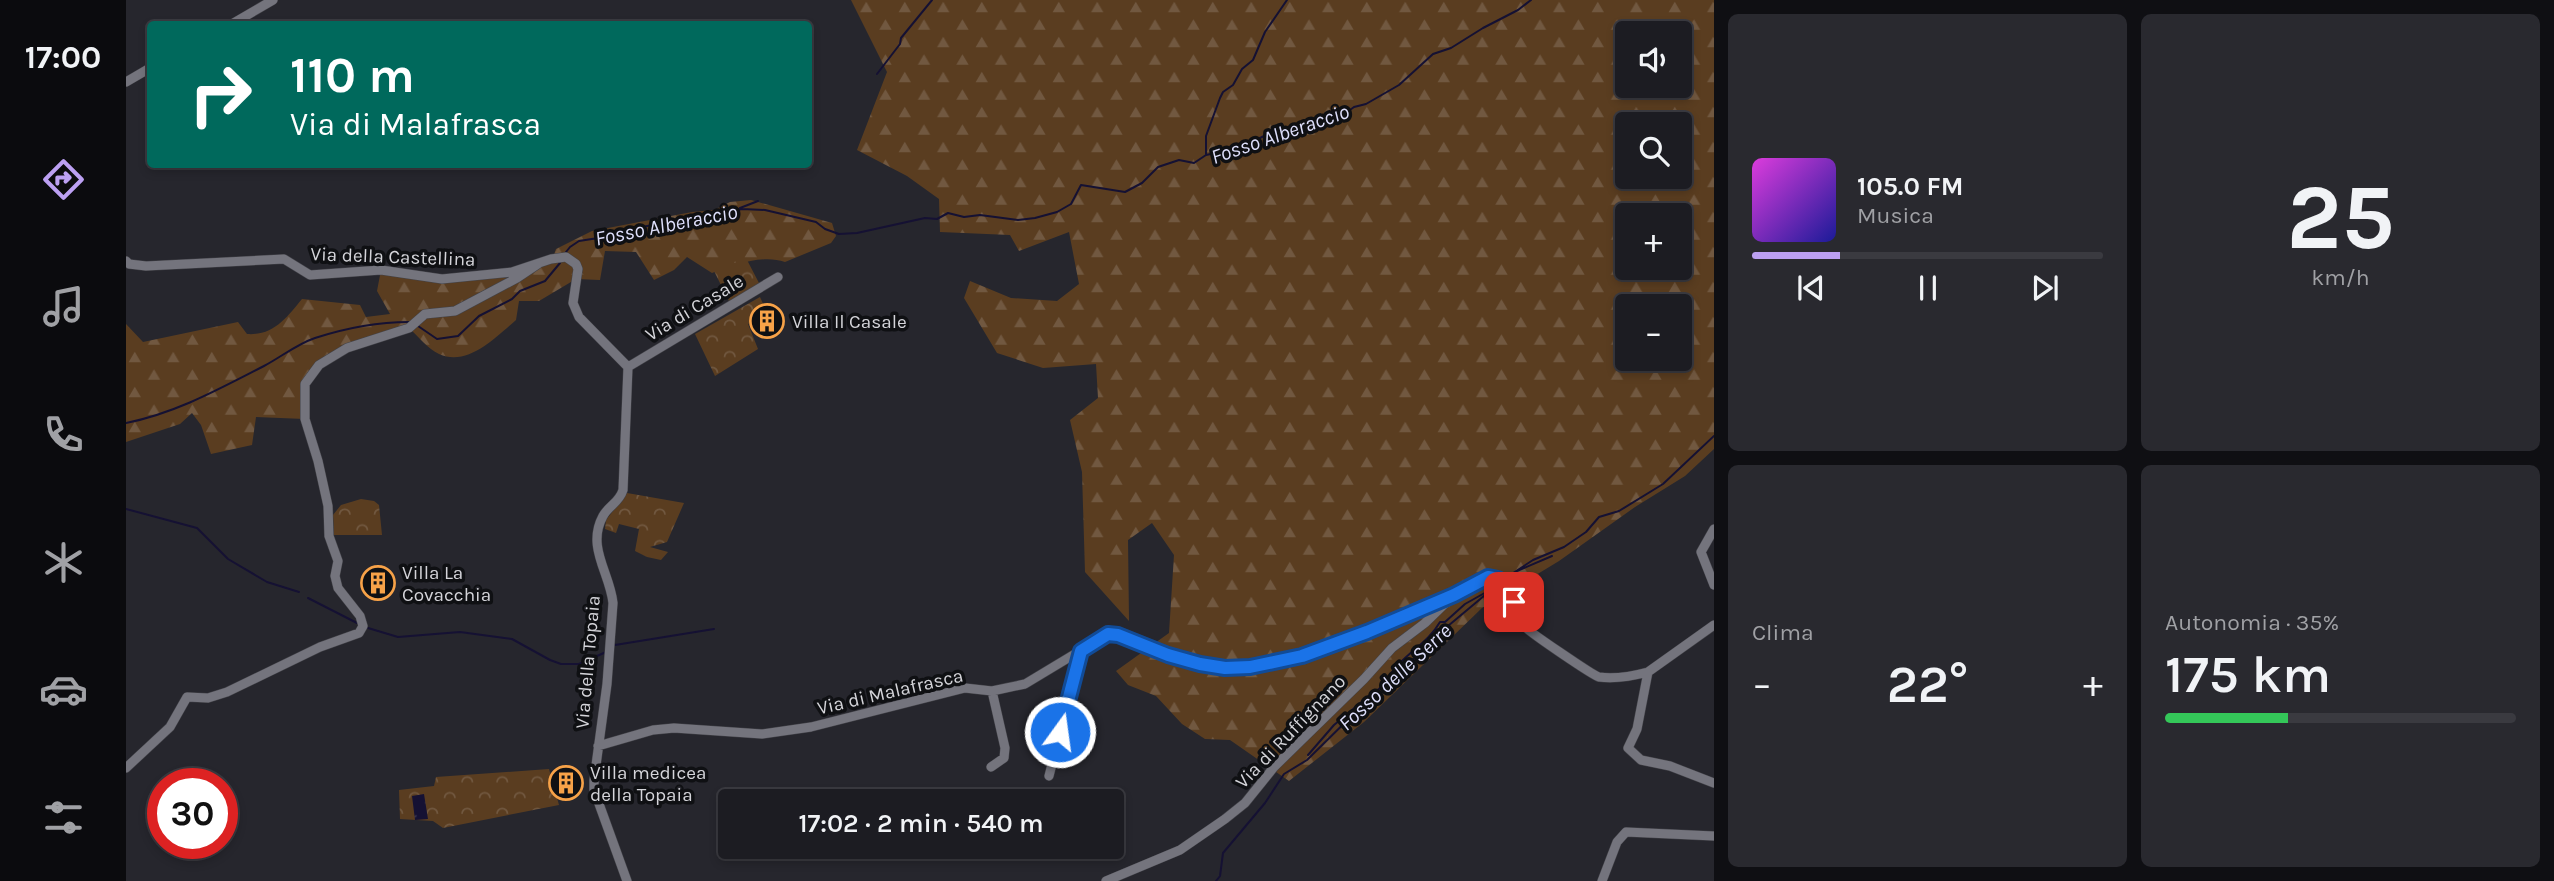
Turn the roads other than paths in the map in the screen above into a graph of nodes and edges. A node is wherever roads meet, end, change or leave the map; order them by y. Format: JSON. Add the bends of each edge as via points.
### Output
{"nodes":[{"id":1,"x":272,"y":0,"type":"edge"},
{"id":2,"x":237,"y":21,"type":"edge"},
{"id":3,"x":147,"y":70,"type":"edge"},
{"id":4,"x":126,"y":82,"type":"edge"},
{"id":5,"x":126,"y":261,"type":"edge"},
{"id":6,"x":538,"y":264,"type":"junction"},
{"id":7,"x":778,"y":277,"type":"dead end"},
{"id":8,"x":628,"y":367,"type":"junction"},
{"id":9,"x":1714,"y":529,"type":"edge"},
{"id":10,"x":1714,"y":585,"type":"edge"},
{"id":11,"x":1454,"y":595,"type":"junction"},
{"id":12,"x":1714,"y":625,"type":"edge"},
{"id":13,"x":1081,"y":651,"type":"junction"},
{"id":14,"x":1648,"y":672,"type":"junction"},
{"id":15,"x":992,"y":691,"type":"junction"},
{"id":16,"x":597,"y":746,"type":"junction"},
{"id":17,"x":992,"y":767,"type":"dead end"},
{"id":18,"x":126,"y":768,"type":"edge"},
{"id":19,"x":1049,"y":776,"type":"dead end"},
{"id":20,"x":1714,"y":783,"type":"edge"},
{"id":21,"x":1714,"y":836,"type":"edge"},
{"id":22,"x":627,"y":881,"type":"edge"},
{"id":23,"x":1106,"y":881,"type":"edge"},
{"id":24,"x":1602,"y":881,"type":"edge"}],
"edges":[{"from":1,"to":2,"type":"street"},
{"from":3,"to":4,"type":"street"},
{"from":5,"to":6,"type":"street","name":"Via della Castellina","via":[[146,266],[284,259],[310,275],[382,270],[442,279],[499,275]]},
{"from":6,"to":8,"type":"street","name":"Via della Castellina","via":[[566,257],[576,264],[573,303],[579,317]]},
{"from":6,"to":18,"type":"street","via":[[455,311],[425,314],[415,324],[347,348],[319,365],[305,384],[305,419],[328,506],[329,536],[338,561],[335,576],[363,626],[359,632],[218,695],[187,697],[170,727]]},
{"from":7,"to":8,"type":"street","name":"Via di Casale"},
{"from":8,"to":16,"type":"street","name":"Via della Topaia","via":[[623,490],[621,499],[602,517],[597,542],[613,603]]},
{"from":9,"to":10,"type":"street","via":[[1701,552]]},
{"from":11,"to":13,"type":"street","name":"Via di Malafrasca","via":[[1302,656],[1250,667],[1200,664],[1108,634]]},
{"from":11,"to":14,"type":"street","name":"Via di Ruffignano","via":[[1488,577],[1501,582],[1526,629],[1592,674]]},
{"from":11,"to":23,"type":"street","name":"Via di Ruffignano","via":[[1392,648],[1274,767],[1245,803],[1180,850]]},
{"from":12,"to":14,"type":"street","name":"Via di Ruffignano"},
{"from":13,"to":15,"type":"street","name":"Via di Malafrasca","via":[[1025,684]]},
{"from":13,"to":19,"type":"street"},
{"from":14,"to":20,"type":"street","via":[[1637,729],[1628,748],[1641,760]]},
{"from":15,"to":16,"type":"street","name":"Via di Malafrasca","via":[[965,688],[811,727],[762,734],[664,729]]},
{"from":15,"to":17,"type":"street","via":[[1005,748],[1004,758]]},
{"from":16,"to":22,"type":"street","name":"Via della Topaia","via":[[594,790]]},
{"from":21,"to":24,"type":"street","via":[[1626,832],[1617,842]]}]}
